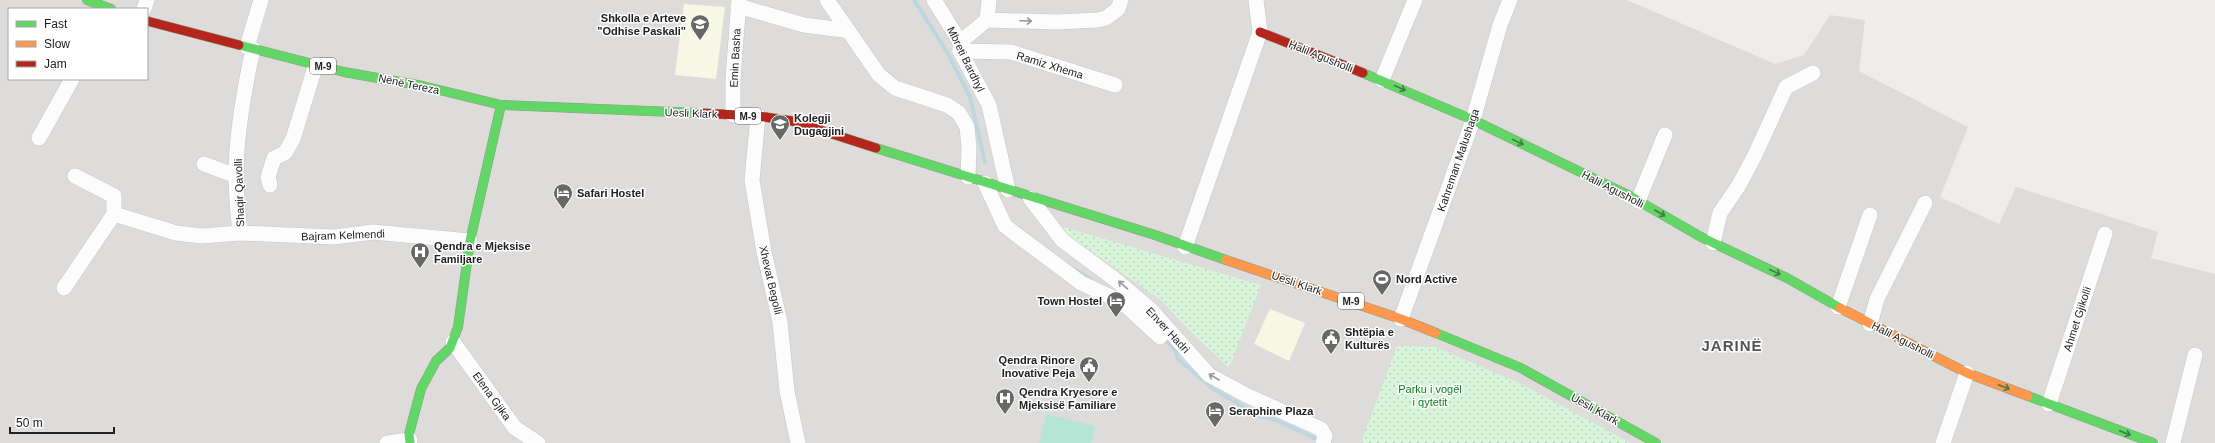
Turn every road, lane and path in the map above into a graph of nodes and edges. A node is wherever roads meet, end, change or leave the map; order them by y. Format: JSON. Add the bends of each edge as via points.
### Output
{"nodes":[{"id":1,"x":87,"y":0,"type":"edge"},
{"id":2,"x":261,"y":0,"type":"edge"},
{"id":3,"x":827,"y":0,"type":"edge"},
{"id":4,"x":934,"y":0,"type":"edge"},
{"id":5,"x":989,"y":0,"type":"edge"},
{"id":6,"x":1121,"y":0,"type":"edge"},
{"id":7,"x":1256,"y":0,"type":"edge"},
{"id":8,"x":1415,"y":0,"type":"edge"},
{"id":9,"x":1510,"y":0,"type":"edge"},
{"id":10,"x":738,"y":3,"type":"edge"},
{"id":11,"x":108,"y":8,"type":"edge"},
{"id":12,"x":987,"y":20,"type":"junction"},
{"id":13,"x":148,"y":21,"type":"edge"},
{"id":14,"x":843,"y":30,"type":"dead end"},
{"id":15,"x":1260,"y":32,"type":"junction"},
{"id":16,"x":960,"y":46,"type":"junction"},
{"id":17,"x":250,"y":48,"type":"junction"},
{"id":18,"x":316,"y":64,"type":"junction"},
{"id":19,"x":1813,"y":73,"type":"dead end"},
{"id":20,"x":71,"y":80,"type":"edge"},
{"id":21,"x":1382,"y":80,"type":"junction"},
{"id":22,"x":1114,"y":85,"type":"dead end"},
{"id":23,"x":501,"y":105,"type":"junction"},
{"id":24,"x":733,"y":115,"type":"junction"},
{"id":25,"x":758,"y":116,"type":"junction"},
{"id":26,"x":1473,"y":120,"type":"junction"},
{"id":27,"x":1664,"y":135,"type":"dead end"},
{"id":28,"x":39,"y":138,"type":"dead end"},
{"id":29,"x":204,"y":164,"type":"dead end"},
{"id":30,"x":75,"y":176,"type":"dead end"},
{"id":31,"x":236,"y":176,"type":"junction"},
{"id":32,"x":968,"y":177,"type":"junction"},
{"id":33,"x":985,"y":183,"type":"junction"},
{"id":34,"x":270,"y":185,"type":"dead end"},
{"id":35,"x":1008,"y":190,"type":"junction"},
{"id":36,"x":1030,"y":198,"type":"junction"},
{"id":37,"x":1638,"y":201,"type":"junction"},
{"id":38,"x":1925,"y":203,"type":"dead end"},
{"id":39,"x":114,"y":214,"type":"junction"},
{"id":40,"x":1870,"y":215,"type":"dead end"},
{"id":41,"x":240,"y":234,"type":"junction"},
{"id":42,"x":2105,"y":234,"type":"dead end"},
{"id":43,"x":470,"y":241,"type":"junction"},
{"id":44,"x":1713,"y":242,"type":"junction"},
{"id":45,"x":1184,"y":247,"type":"junction"},
{"id":46,"x":64,"y":288,"type":"dead end"},
{"id":47,"x":1838,"y":307,"type":"junction"},
{"id":48,"x":1401,"y":319,"type":"junction"},
{"id":49,"x":1870,"y":324,"type":"junction"},
{"id":50,"x":1160,"y":337,"type":"dead end"},
{"id":51,"x":453,"y":342,"type":"junction"},
{"id":52,"x":2195,"y":355,"type":"dead end"},
{"id":53,"x":1967,"y":373,"type":"junction"},
{"id":54,"x":2049,"y":404,"type":"junction"},
{"id":55,"x":1324,"y":440,"type":"edge"},
{"id":56,"x":410,"y":441,"type":"edge"},
{"id":57,"x":387,"y":443,"type":"edge"},
{"id":58,"x":538,"y":443,"type":"edge"},
{"id":59,"x":798,"y":443,"type":"edge"},
{"id":60,"x":1656,"y":443,"type":"edge"},
{"id":61,"x":1943,"y":443,"type":"edge"},
{"id":62,"x":2153,"y":443,"type":"edge"},
{"id":63,"x":2173,"y":443,"type":"edge"}],
"edges":[{"from":1,"to":11,"type":"main road"},
{"from":2,"to":17,"type":"street","name":"Shaqir Qavolli"},
{"from":3,"to":32,"type":"street","via":[[879,75],[895,88],[947,105],[959,113],[967,127]]},
{"from":4,"to":16,"type":"street","name":"Mbreti Bardhyl"},
{"from":5,"to":12,"type":"street"},
{"from":12,"to":6,"type":"street","one_way":true,"via":[[1098,20],[1106,18],[1118,9]]},
{"from":7,"to":15,"type":"street"},
{"from":8,"to":21,"type":"street"},
{"from":9,"to":26,"type":"street","name":"Kahreman Malushaga","via":[[1500,25]]},
{"from":10,"to":14,"type":"street","via":[[804,25]]},
{"from":10,"to":24,"type":"street","name":"Emin Basha"},
{"from":12,"to":16,"type":"street"},
{"from":13,"to":17,"type":"main road","name":"Nënë Tereza","number":"M-9"},
{"from":15,"to":21,"type":"main road","name":"Halil Agusholli"},
{"from":15,"to":45,"type":"street"},
{"from":16,"to":22,"type":"street","name":"Ramiz Xhema","via":[[1011,52]]},
{"from":16,"to":35,"type":"street","name":"Mbreti Bardhyl","via":[[989,105]]},
{"from":17,"to":18,"type":"main road","name":"Nënë Tereza","number":"M-9"},
{"from":17,"to":31,"type":"street","name":"Shaqir Qavolli","via":[[242,100]]},
{"from":18,"to":23,"type":"main road","name":"Nënë Tereza","number":"M-9"},
{"from":18,"to":34,"type":"street","via":[[293,139],[285,153],[274,158],[268,177]]},
{"from":19,"to":44,"type":"street","via":[[1786,87],[1754,157],[1720,213]]},
{"from":20,"to":28,"type":"street"},
{"from":21,"to":26,"type":"main road","name":"Halil Agusholli","one_way":true},
{"from":23,"to":24,"type":"main road","name":"Uesli Klark","number":"M-9"},
{"from":23,"to":43,"type":"main road"},
{"from":24,"to":25,"type":"main road","name":"Uesli Klark","number":"M-9"},
{"from":25,"to":32,"type":"main road","name":"Uesli Klark","number":"M-9","via":[[792,121]]},
{"from":25,"to":59,"type":"street","name":"Xhevat Begolli","via":[[752,180],[764,252],[780,322],[787,392]]},
{"from":26,"to":37,"type":"main road","name":"Halil Agusholli","one_way":true},
{"from":26,"to":48,"type":"street","name":"Kahreman Malushaga"},
{"from":27,"to":37,"type":"street"},
{"from":29,"to":31,"type":"street"},
{"from":30,"to":39,"type":"street","via":[[114,196]]},
{"from":31,"to":41,"type":"street","name":"Shaqir Qavolli"},
{"from":32,"to":33,"type":"main road","name":"Uesli Klark","number":"M-9"},
{"from":33,"to":35,"type":"main road","name":"Uesli Klark","number":"M-9"},
{"from":33,"to":50,"type":"street","name":"Enver Hadri","via":[[1005,226],[1081,283],[1122,302]]},
{"from":35,"to":36,"type":"main road","name":"Uesli Klark","number":"M-9"},
{"from":36,"to":45,"type":"main road","name":"Uesli Klark","number":"M-9","via":[[1155,235]]},
{"from":55,"to":36,"type":"street","name":"Enver Hadri","one_way":true,"via":[[1321,429],[1248,396],[1209,374],[1151,310],[1062,240]]},
{"from":37,"to":44,"type":"main road","name":"Halil Agusholli","one_way":true},
{"from":38,"to":49,"type":"street","via":[[1878,299]]},
{"from":39,"to":41,"type":"street","name":"Shaqir Qavolli","via":[[176,233],[202,236]]},
{"from":39,"to":46,"type":"street"},
{"from":40,"to":47,"type":"street"},
{"from":41,"to":43,"type":"street","name":"Bajram Kelmendi","via":[[334,237],[373,232]]},
{"from":42,"to":54,"type":"street","name":"Ahmet Gjikolli"},
{"from":43,"to":51,"type":"main road","via":[[458,327]]},
{"from":44,"to":47,"type":"main road","name":"Halil Agusholli","one_way":true,"via":[[1788,278]]},
{"from":45,"to":48,"type":"main road","name":"Uesli Klark","number":"M-9"},
{"from":47,"to":49,"type":"main road","name":"Halil Agusholli"},
{"from":48,"to":60,"type":"main road","name":"Uesli Klark","number":"M-9","via":[[1521,368]]},
{"from":49,"to":53,"type":"main road","name":"Halil Agusholli"},
{"from":51,"to":56,"type":"main road","via":[[436,361],[421,389]]},
{"from":51,"to":58,"type":"street","name":"Elena Gjika","via":[[515,428]]},
{"from":52,"to":63,"type":"street"},
{"from":53,"to":54,"type":"main road","one_way":true},
{"from":53,"to":61,"type":"street"},
{"from":54,"to":62,"type":"main road","one_way":true},
{"from":56,"to":57,"type":"street"}]}
